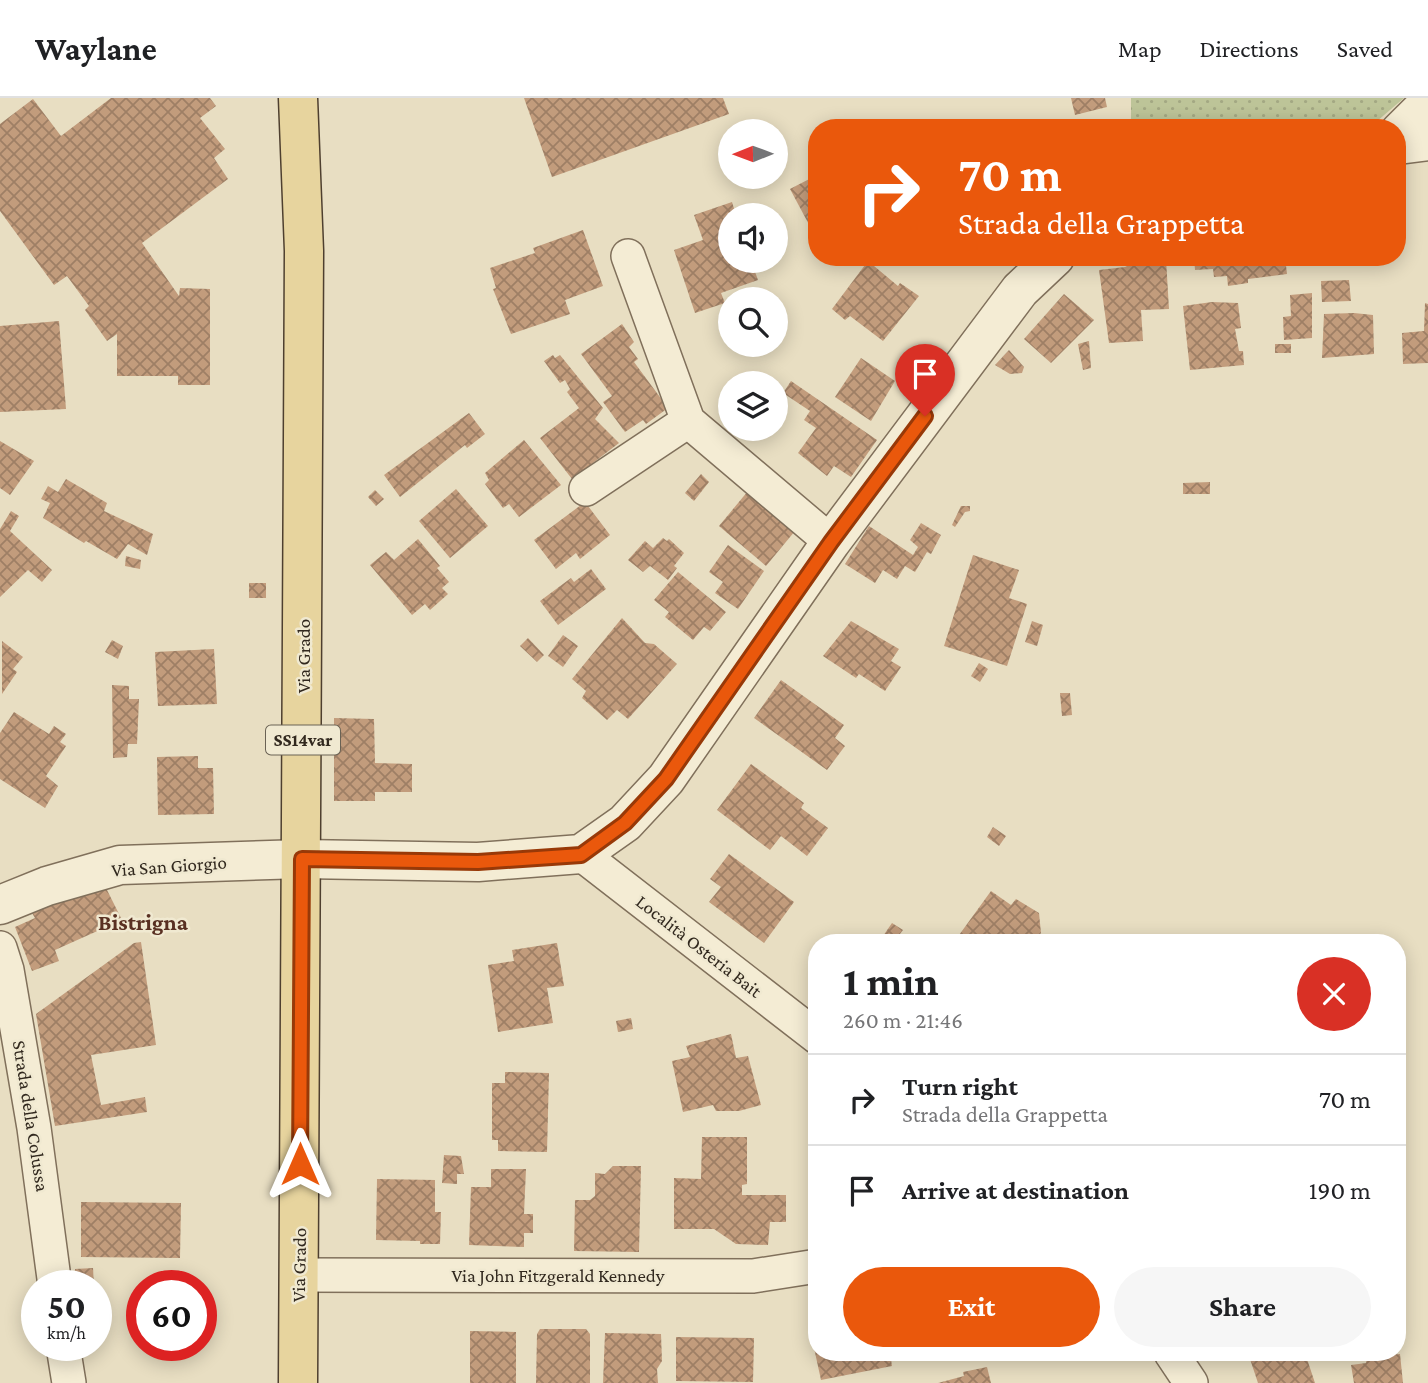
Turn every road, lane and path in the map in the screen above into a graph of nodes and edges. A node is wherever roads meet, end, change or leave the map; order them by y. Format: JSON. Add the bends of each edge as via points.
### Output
{"nodes":[{"id":1,"x":298,"y":98,"type":"edge"},
{"id":2,"x":1428,"y":100,"type":"edge"},
{"id":3,"x":1406,"y":122,"type":"edge"},
{"id":4,"x":1428,"y":141,"type":"edge"},
{"id":5,"x":1406,"y":144,"type":"edge"},
{"id":6,"x":628,"y":256,"type":"dead end"},
{"id":7,"x":1045,"y":266,"type":"edge"},
{"id":8,"x":688,"y":421,"type":"junction"},
{"id":9,"x":586,"y":489,"type":"dead end"},
{"id":10,"x":831,"y":542,"type":"junction"},
{"id":11,"x":581,"y":855,"type":"junction"},
{"id":12,"x":302,"y":859,"type":"junction"},
{"id":13,"x":1,"y":901,"type":"edge"},
{"id":14,"x":0,"y":948,"type":"edge"},
{"id":15,"x":808,"y":1030,"type":"edge"},
{"id":16,"x":808,"y":1267,"type":"edge"},
{"id":17,"x":53,"y":1270,"type":"edge"},
{"id":18,"x":299,"y":1275,"type":"junction"},
{"id":19,"x":66,"y":1361,"type":"edge"},
{"id":20,"x":1176,"y":1361,"type":"edge"},
{"id":21,"x":69,"y":1383,"type":"edge"},
{"id":22,"x":298,"y":1383,"type":"edge"},
{"id":23,"x":1191,"y":1383,"type":"edge"}],
"edges":[{"from":1,"to":12,"type":"main road","name":"Via Grado","number":"SS14var","via":[[304,251]]},
{"from":2,"to":3,"type":"street"},
{"from":4,"to":5,"type":"street"},
{"from":6,"to":8,"type":"street"},
{"from":7,"to":10,"type":"street","via":[[1020,290]]},
{"from":8,"to":9,"type":"street"},
{"from":8,"to":10,"type":"street"},
{"from":10,"to":11,"type":"street","via":[[666,779],[625,823]]},
{"from":11,"to":12,"type":"street","name":"Via San Giorgio","via":[[478,862]]},
{"from":11,"to":15,"type":"street","name":"Località Osteria Bait"},
{"from":12,"to":13,"type":"street","name":"Via San Giorgio","via":[[120,865]]},
{"from":12,"to":18,"type":"main road","name":"Via Grado","number":"SS14var"},
{"from":14,"to":17,"type":"street","name":"Strada della Colussa","via":[[34,1128]]},
{"from":16,"to":18,"type":"street","name":"Via John Fitzgerald Kennedy","via":[[753,1276]]},
{"from":18,"to":22,"type":"main road","name":"Via Grado","number":"SS14var"},
{"from":19,"to":21,"type":"street"},
{"from":20,"to":23,"type":"street"}]}
